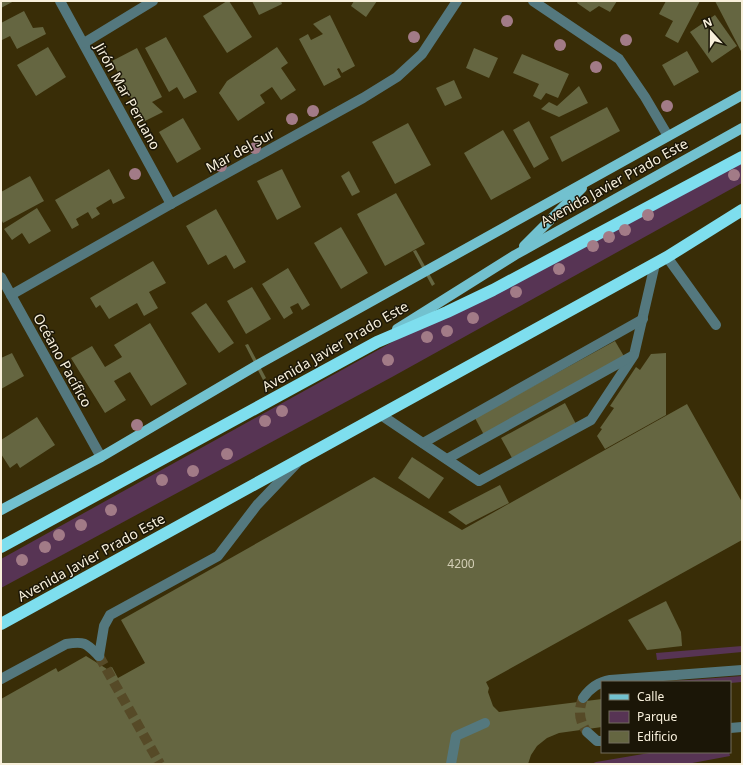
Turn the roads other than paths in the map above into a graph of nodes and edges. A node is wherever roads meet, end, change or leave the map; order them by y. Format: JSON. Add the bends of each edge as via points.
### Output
{"nodes":[{"id":1,"x":60,"y":1,"type":"edge"},
{"id":2,"x":153,"y":1,"type":"edge"},
{"id":3,"x":457,"y":1,"type":"edge"},
{"id":4,"x":533,"y":1,"type":"edge"},
{"id":5,"x":84,"y":43,"type":"junction"},
{"id":6,"x":742,"y":95,"type":"edge"},
{"id":7,"x":742,"y":128,"type":"edge"},
{"id":8,"x":668,"y":136,"type":"junction"},
{"id":9,"x":742,"y":157,"type":"edge"},
{"id":10,"x":592,"y":178,"type":"junction"},
{"id":11,"x":171,"y":204,"type":"junction"},
{"id":12,"x":742,"y":210,"type":"edge"},
{"id":13,"x":742,"y":216,"type":"edge"},
{"id":14,"x":514,"y":255,"type":"junction"},
{"id":15,"x":667,"y":257,"type":"junction"},
{"id":16,"x":655,"y":264,"type":"junction"},
{"id":17,"x":1,"y":277,"type":"edge"},
{"id":18,"x":11,"y":295,"type":"junction"},
{"id":19,"x":643,"y":319,"type":"junction"},
{"id":20,"x":716,"y":325,"type":"dead end"},
{"id":21,"x":377,"y":342,"type":"junction"},
{"id":22,"x":634,"y":355,"type":"junction"},
{"id":23,"x":381,"y":415,"type":"junction"},
{"id":24,"x":423,"y":443,"type":"junction"},
{"id":25,"x":101,"y":457,"type":"junction"},
{"id":26,"x":301,"y":459,"type":"junction"},
{"id":27,"x":447,"y":459,"type":"junction"},
{"id":28,"x":1,"y":510,"type":"edge"},
{"id":29,"x":1,"y":547,"type":"edge"},
{"id":30,"x":1,"y":624,"type":"edge"},
{"id":31,"x":742,"y":670,"type":"edge"},
{"id":32,"x":1,"y":679,"type":"edge"},
{"id":33,"x":607,"y":681,"type":"edge"},
{"id":34,"x":601,"y":683,"type":"edge"},
{"id":35,"x":584,"y":698,"type":"tunnel mouth"},
{"id":36,"x":485,"y":723,"type":"dead end"},
{"id":37,"x":742,"y":727,"type":"edge"},
{"id":38,"x":731,"y":728,"type":"edge"},
{"id":39,"x":587,"y":732,"type":"tunnel mouth"},
{"id":40,"x":601,"y":741,"type":"edge"},
{"id":41,"x":451,"y":764,"type":"edge"}],
"edges":[{"from":1,"to":5,"type":"street","name":"Jirón Mar Peruano"},
{"from":2,"to":5,"type":"street"},
{"from":3,"to":11,"type":"street","name":"Mar del Sur","via":[[422,54],[397,77]]},
{"from":4,"to":8,"type":"street","via":[[619,58]]},
{"from":5,"to":11,"type":"street","name":"Jirón Mar Peruano"},
{"from":6,"to":8,"type":"main road","name":"Avenida Javier Prado Este"},
{"from":7,"to":14,"type":"main road","name":"Avenida Javier Prado Este"},
{"from":8,"to":10,"type":"main road","name":"Avenida Javier Prado Este"},
{"from":9,"to":21,"type":"highway","via":[[493,290]]},
{"from":10,"to":14,"type":"main road"},
{"from":10,"to":25,"type":"main road","name":"Avenida Javier Prado Este","via":[[259,364]]},
{"from":11,"to":18,"type":"street","name":"Mar del Sur"},
{"from":12,"to":15,"type":"highway"},
{"from":13,"to":15,"type":"main road","name":"Avenida Javier Prado Este"},
{"from":14,"to":21,"type":"main road","name":"Avenida Javier Prado Este"},
{"from":15,"to":16,"type":"highway","name":"Avenida Javier Prado Este"},
{"from":15,"to":20,"type":"street"},
{"from":16,"to":19,"type":"street"},
{"from":16,"to":23,"type":"highway","name":"Avenida Javier Prado Este"},
{"from":17,"to":18,"type":"street","name":"Océano Pacífico"},
{"from":18,"to":25,"type":"street","name":"Océano Pacífico"},
{"from":19,"to":22,"type":"street"},
{"from":19,"to":24,"type":"street"},
{"from":21,"to":29,"type":"highway","name":"Avenida Javier Prado Este"},
{"from":22,"to":27,"type":"street"},
{"from":22,"to":27,"type":"street","via":[[590,420],[479,480]]},
{"from":23,"to":24,"type":"street"},
{"from":23,"to":26,"type":"highway","name":"Avenida Javier Prado Este"},
{"from":24,"to":27,"type":"street"},
{"from":25,"to":28,"type":"main road","name":"Avenida Javier Prado Este"},
{"from":26,"to":30,"type":"highway","name":"Avenida Javier Prado Este"},
{"from":26,"to":32,"type":"street","via":[[257,505],[218,556],[110,615],[104,626],[99,656],[86,644],[66,644]]},
{"from":31,"to":33,"type":"street"},
{"from":34,"to":35,"type":"street","via":[[587,692]]},
{"from":36,"to":41,"type":"street","via":[[456,736]]},
{"from":37,"to":38,"type":"street"},
{"from":39,"to":40,"type":"street","via":[[597,741]]}]}
